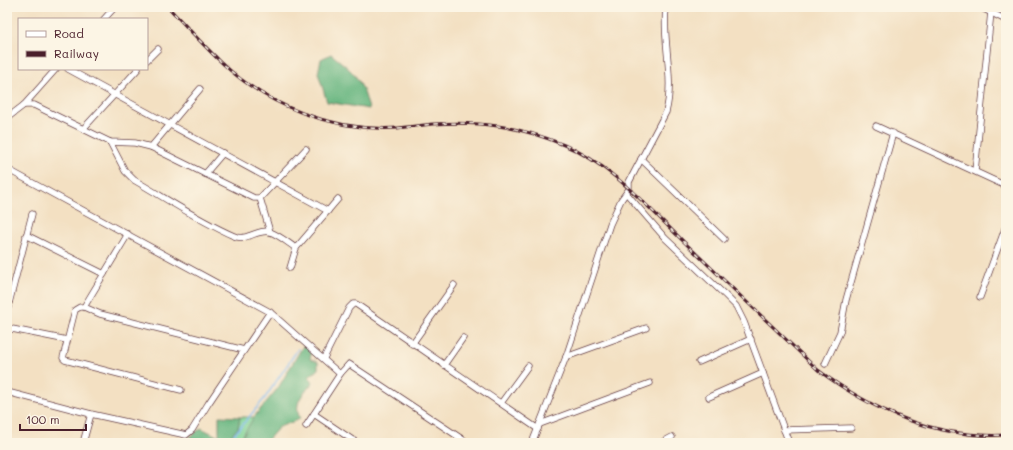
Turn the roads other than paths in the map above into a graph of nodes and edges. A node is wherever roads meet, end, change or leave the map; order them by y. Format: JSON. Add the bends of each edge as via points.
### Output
{"nodes":[{"id":1,"x":115,"y":7,"type":"edge"},
{"id":2,"x":666,"y":7,"type":"edge"},
{"id":3,"x":980,"y":7,"type":"edge"},
{"id":4,"x":991,"y":12,"type":"junction"},
{"id":5,"x":105,"y":18,"type":"edge"},
{"id":6,"x":1006,"y":20,"type":"edge"},
{"id":7,"x":158,"y":49,"type":"dead end"},
{"id":8,"x":148,"y":59,"type":"edge"},
{"id":9,"x":55,"y":70,"type":"edge"},
{"id":10,"x":70,"y":70,"type":"edge"},
{"id":11,"x":137,"y":70,"type":"edge"},
{"id":12,"x":200,"y":89,"type":"dead end"},
{"id":13,"x":115,"y":94,"type":"junction"},
{"id":14,"x":24,"y":105,"type":"junction"},
{"id":15,"x":7,"y":118,"type":"edge"},
{"id":16,"x":170,"y":124,"type":"junction"},
{"id":17,"x":876,"y":126,"type":"dead end"},
{"id":18,"x":83,"y":129,"type":"junction"},
{"id":19,"x":893,"y":133,"type":"junction"},
{"id":20,"x":110,"y":142,"type":"junction"},
{"id":21,"x":151,"y":147,"type":"junction"},
{"id":22,"x":306,"y":149,"type":"dead end"},
{"id":23,"x":223,"y":153,"type":"junction"},
{"id":24,"x":641,"y":159,"type":"junction"},
{"id":25,"x":7,"y":169,"type":"edge"},
{"id":26,"x":975,"y":171,"type":"junction"},
{"id":27,"x":205,"y":174,"type":"junction"},
{"id":28,"x":277,"y":182,"type":"junction"},
{"id":29,"x":1006,"y":186,"type":"edge"},
{"id":30,"x":627,"y":194,"type":"junction"},
{"id":31,"x":260,"y":198,"type":"junction"},
{"id":32,"x":338,"y":199,"type":"dead end"},
{"id":33,"x":328,"y":211,"type":"junction"},
{"id":34,"x":32,"y":214,"type":"dead end"},
{"id":35,"x":1006,"y":226,"type":"edge"},
{"id":36,"x":270,"y":232,"type":"junction"},
{"id":37,"x":128,"y":234,"type":"junction"},
{"id":38,"x":26,"y":235,"type":"junction"},
{"id":39,"x":724,"y":239,"type":"dead end"},
{"id":40,"x":296,"y":248,"type":"junction"},
{"id":41,"x":290,"y":268,"type":"dead end"},
{"id":42,"x":104,"y":274,"type":"junction"},
{"id":43,"x":454,"y":284,"type":"dead end"},
{"id":44,"x":980,"y":297,"type":"dead end"},
{"id":45,"x":84,"y":307,"type":"junction"},
{"id":46,"x":7,"y":311,"type":"edge"},
{"id":47,"x":270,"y":312,"type":"junction"},
{"id":48,"x":7,"y":328,"type":"edge"},
{"id":49,"x":646,"y":328,"type":"dead end"},
{"id":50,"x":463,"y":338,"type":"dead end"},
{"id":51,"x":751,"y":339,"type":"junction"},
{"id":52,"x":66,"y":340,"type":"junction"},
{"id":53,"x":412,"y":344,"type":"junction"},
{"id":54,"x":244,"y":350,"type":"junction"},
{"id":55,"x":566,"y":357,"type":"junction"},
{"id":56,"x":324,"y":358,"type":"junction"},
{"id":57,"x":699,"y":362,"type":"dead end"},
{"id":58,"x":825,"y":364,"type":"dead end"},
{"id":59,"x":444,"y":365,"type":"junction"},
{"id":60,"x":528,"y":366,"type":"dead end"},
{"id":61,"x":763,"y":373,"type":"junction"},
{"id":62,"x":340,"y":374,"type":"junction"},
{"id":63,"x":650,"y":383,"type":"dead end"},
{"id":64,"x":181,"y":390,"type":"dead end"},
{"id":65,"x":7,"y":392,"type":"edge"},
{"id":66,"x":709,"y":397,"type":"dead end"},
{"id":67,"x":501,"y":403,"type":"junction"},
{"id":68,"x":91,"y":414,"type":"junction"},
{"id":69,"x":314,"y":414,"type":"junction"},
{"id":70,"x":306,"y":426,"type":"dead end"},
{"id":71,"x":539,"y":426,"type":"junction"},
{"id":72,"x":851,"y":428,"type":"dead end"},
{"id":73,"x":784,"y":430,"type":"junction"},
{"id":74,"x":672,"y":437,"type":"dead end"},
{"id":75,"x":83,"y":443,"type":"edge"},
{"id":76,"x":357,"y":443,"type":"edge"},
{"id":77,"x":468,"y":443,"type":"edge"},
{"id":78,"x":532,"y":443,"type":"edge"},
{"id":79,"x":661,"y":443,"type":"edge"},
{"id":80,"x":789,"y":443,"type":"edge"}],
"edges":[{"from":1,"to":5,"type":"street"},
{"from":2,"to":24,"type":"street","via":[[664,20],[668,56],[668,104]]},
{"from":3,"to":4,"type":"street"},
{"from":4,"to":6,"type":"street"},
{"from":4,"to":26,"type":"street"},
{"from":7,"to":8,"type":"street"},
{"from":9,"to":14,"type":"street"},
{"from":10,"to":13,"type":"street"},
{"from":11,"to":13,"type":"street"},
{"from":12,"to":16,"type":"street"},
{"from":13,"to":16,"type":"street"},
{"from":13,"to":18,"type":"street"},
{"from":14,"to":15,"type":"street"},
{"from":14,"to":18,"type":"street","via":[[34,106]]},
{"from":16,"to":21,"type":"street"},
{"from":16,"to":23,"type":"street"},
{"from":17,"to":19,"type":"street"},
{"from":18,"to":20,"type":"street"},
{"from":19,"to":26,"type":"street"},
{"from":19,"to":58,"type":"street","via":[[846,300],[840,332]]},
{"from":20,"to":21,"type":"street","via":[[135,143]]},
{"from":20,"to":36,"type":"street","via":[[125,171],[134,180],[205,221],[236,237],[243,238],[264,231]]},
{"from":21,"to":27,"type":"street"},
{"from":22,"to":28,"type":"street"},
{"from":23,"to":27,"type":"street"},
{"from":23,"to":28,"type":"street"},
{"from":24,"to":30,"type":"street","via":[[629,182]]},
{"from":24,"to":39,"type":"street"},
{"from":25,"to":37,"type":"street"},
{"from":26,"to":29,"type":"street"},
{"from":27,"to":31,"type":"street","via":[[251,198]]},
{"from":28,"to":31,"type":"street"},
{"from":28,"to":33,"type":"street"},
{"from":30,"to":51,"type":"street","via":[[665,238],[736,306]]},
{"from":30,"to":55,"type":"street","via":[[621,200],[610,224]]},
{"from":31,"to":36,"type":"street"},
{"from":32,"to":33,"type":"street"},
{"from":33,"to":40,"type":"street"},
{"from":34,"to":38,"type":"street"},
{"from":35,"to":44,"type":"street"},
{"from":36,"to":40,"type":"street"},
{"from":37,"to":42,"type":"street"},
{"from":37,"to":47,"type":"street"},
{"from":38,"to":42,"type":"street"},
{"from":38,"to":46,"type":"street"},
{"from":40,"to":41,"type":"street"},
{"from":42,"to":45,"type":"street"},
{"from":43,"to":53,"type":"street"},
{"from":45,"to":52,"type":"street","via":[[75,310]]},
{"from":45,"to":54,"type":"street","via":[[100,314]]},
{"from":47,"to":54,"type":"street"},
{"from":47,"to":56,"type":"street"},
{"from":48,"to":52,"type":"street"},
{"from":49,"to":55,"type":"street"},
{"from":50,"to":59,"type":"street"},
{"from":51,"to":57,"type":"street"},
{"from":51,"to":61,"type":"street"},
{"from":52,"to":64,"type":"street","via":[[62,356],[65,360]]},
{"from":53,"to":56,"type":"street","via":[[359,305],[352,304]]},
{"from":53,"to":59,"type":"street"},
{"from":54,"to":68,"type":"street","via":[[192,430],[186,435]]},
{"from":55,"to":71,"type":"street"},
{"from":56,"to":62,"type":"street"},
{"from":59,"to":67,"type":"street"},
{"from":60,"to":67,"type":"street"},
{"from":61,"to":66,"type":"street"},
{"from":61,"to":73,"type":"street"},
{"from":62,"to":69,"type":"street"},
{"from":62,"to":77,"type":"street","via":[[348,364],[353,365]]},
{"from":63,"to":71,"type":"street"},
{"from":65,"to":68,"type":"street"},
{"from":67,"to":71,"type":"street"},
{"from":68,"to":75,"type":"street"},
{"from":69,"to":70,"type":"street"},
{"from":69,"to":76,"type":"street"},
{"from":71,"to":78,"type":"street"},
{"from":72,"to":73,"type":"street"},
{"from":73,"to":80,"type":"street"},
{"from":74,"to":79,"type":"street"}]}
